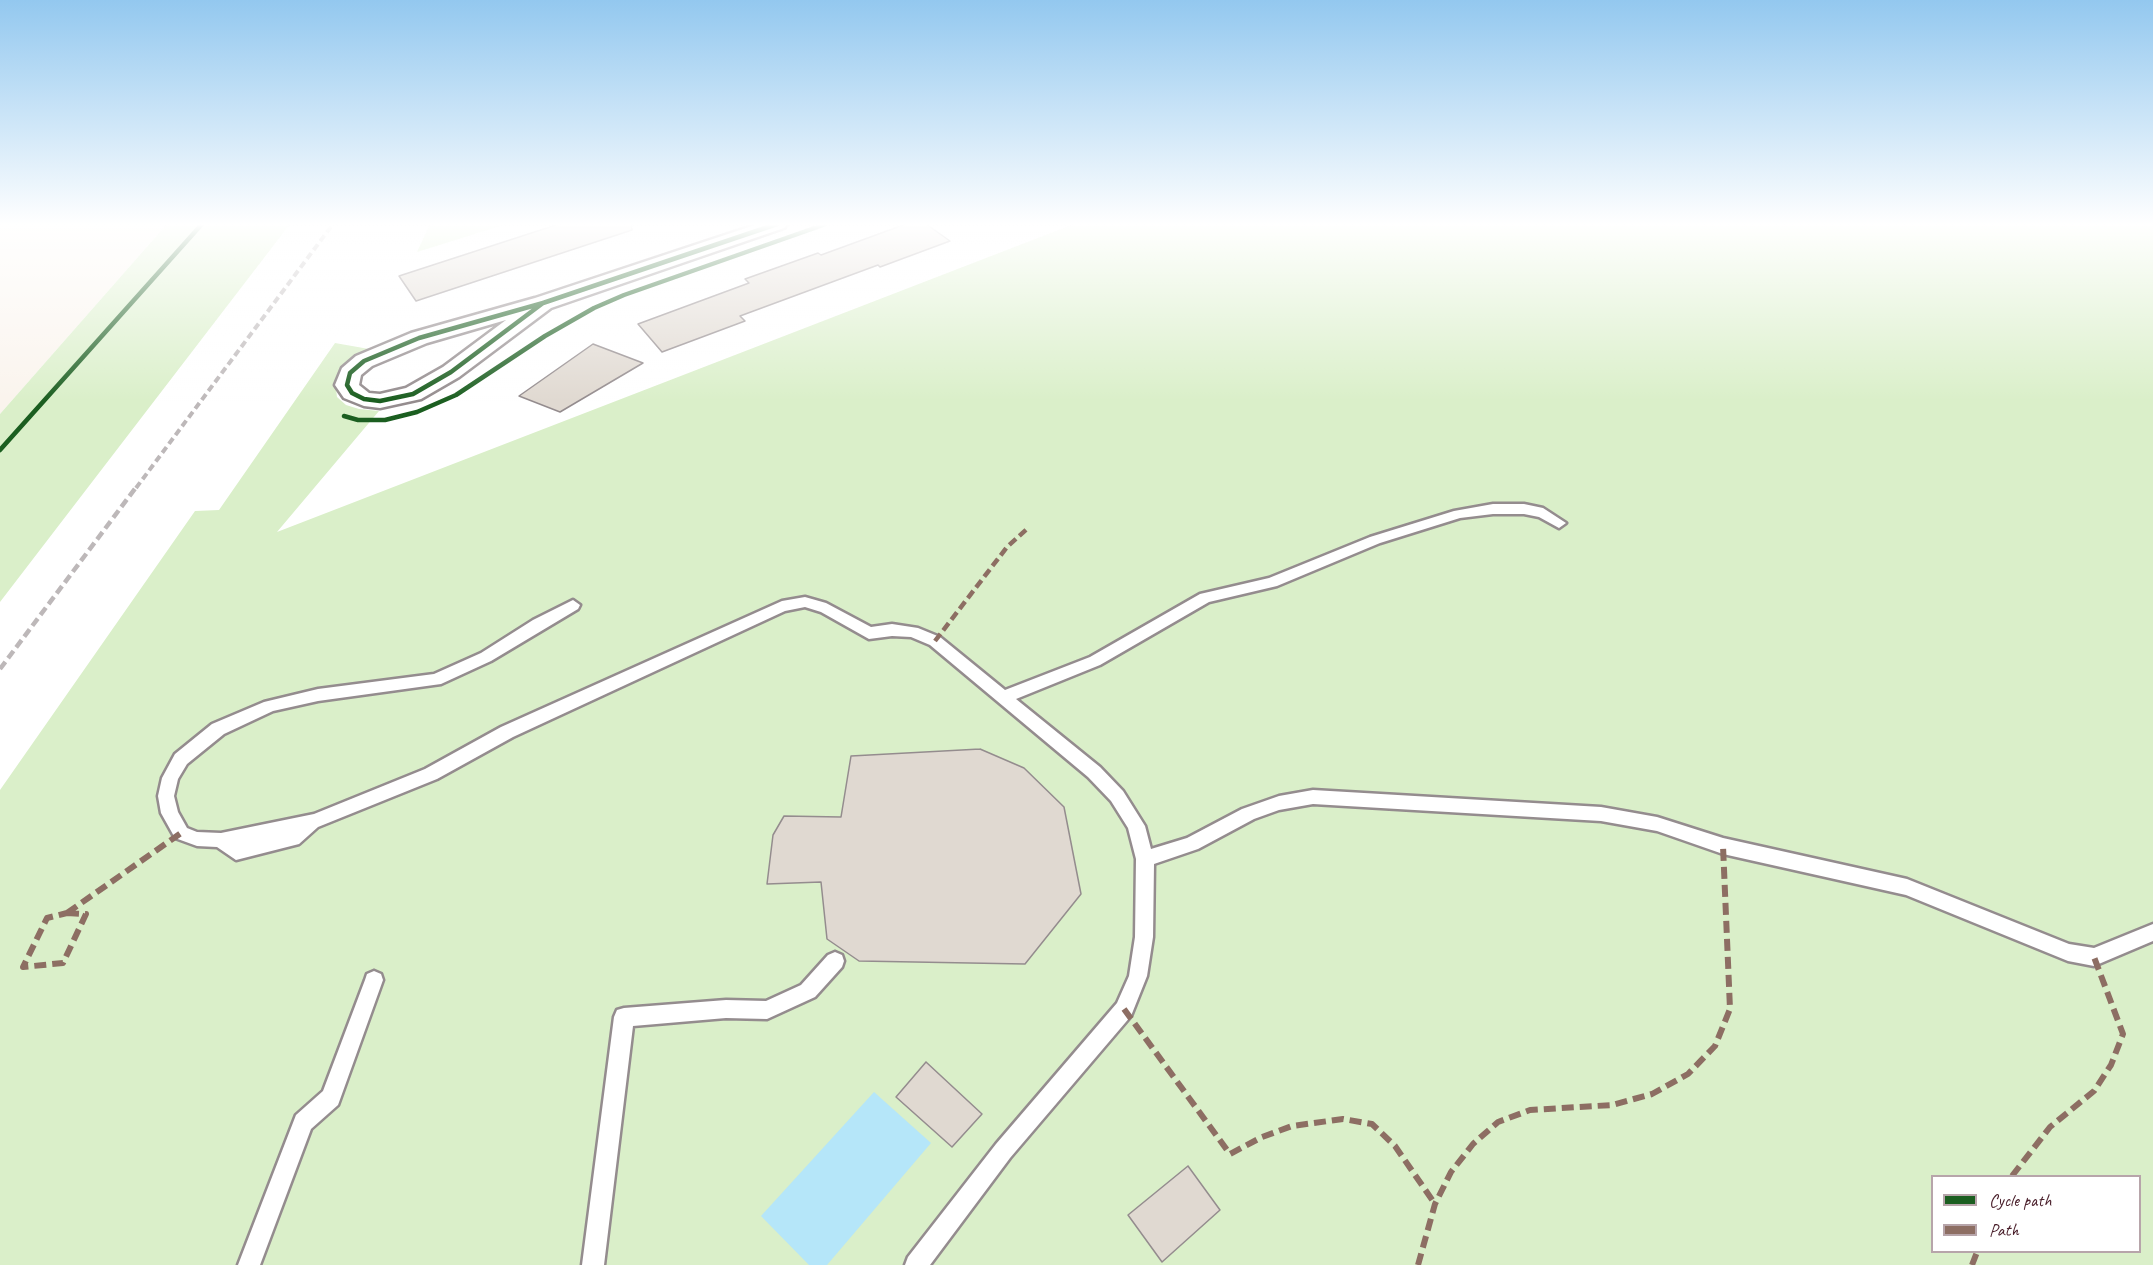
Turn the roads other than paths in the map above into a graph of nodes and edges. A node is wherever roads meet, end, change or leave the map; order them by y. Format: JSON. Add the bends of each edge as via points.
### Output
{"nodes":[{"id":1,"x":602,"y":283,"type":"edge"},
{"id":2,"x":543,"y":303,"type":"junction"},
{"id":3,"x":1559,"y":523,"type":"dead end"},
{"id":4,"x":573,"y":605,"type":"dead end"},
{"id":5,"x":1004,"y":697,"type":"junction"},
{"id":6,"x":1145,"y":859,"type":"junction"},
{"id":7,"x":2153,"y":932,"type":"edge"},
{"id":8,"x":835,"y":961,"type":"dead end"},
{"id":9,"x":374,"y":980,"type":"dead end"},
{"id":10,"x":249,"y":1265,"type":"edge"},
{"id":11,"x":594,"y":1265,"type":"edge"},
{"id":12,"x":916,"y":1265,"type":"edge"}],
"edges":[{"from":1,"to":2,"type":"street"},
{"from":2,"to":2,"type":"street","via":[[419,338],[378,354],[350,373],[347,385],[364,399],[380,401],[413,394],[452,372]]},
{"from":3,"to":5,"type":"lane","via":[[1524,508],[1493,509],[1460,514],[1375,540],[1272,582],[1205,598],[1095,660]]},
{"from":4,"to":5,"type":"lane","via":[[486,657],[436,680],[318,695],[270,706],[218,729],[181,759],[170,778],[166,796],[170,813],[181,832],[197,839],[221,840],[236,852],[293,839],[316,821],[431,774],[507,732],[782,606],[805,602],[826,608],[870,633],[913,632],[935,641]]},
{"from":5,"to":6,"type":"lane","via":[[1117,796],[1136,826]]},
{"from":6,"to":7,"type":"lane","via":[[1192,844],[1248,814],[1313,797],[1601,814],[1657,824],[1723,846],[1907,887],[2068,952],[2094,957]]},
{"from":6,"to":12,"type":"lane","via":[[1144,937],[1138,976],[1124,1009],[1003,1151]]},
{"from":8,"to":11,"type":"lane","via":[[808,991],[767,1010],[726,1008],[624,1017]]},
{"from":9,"to":10,"type":"lane","via":[[331,1098],[303,1122]]}]}
